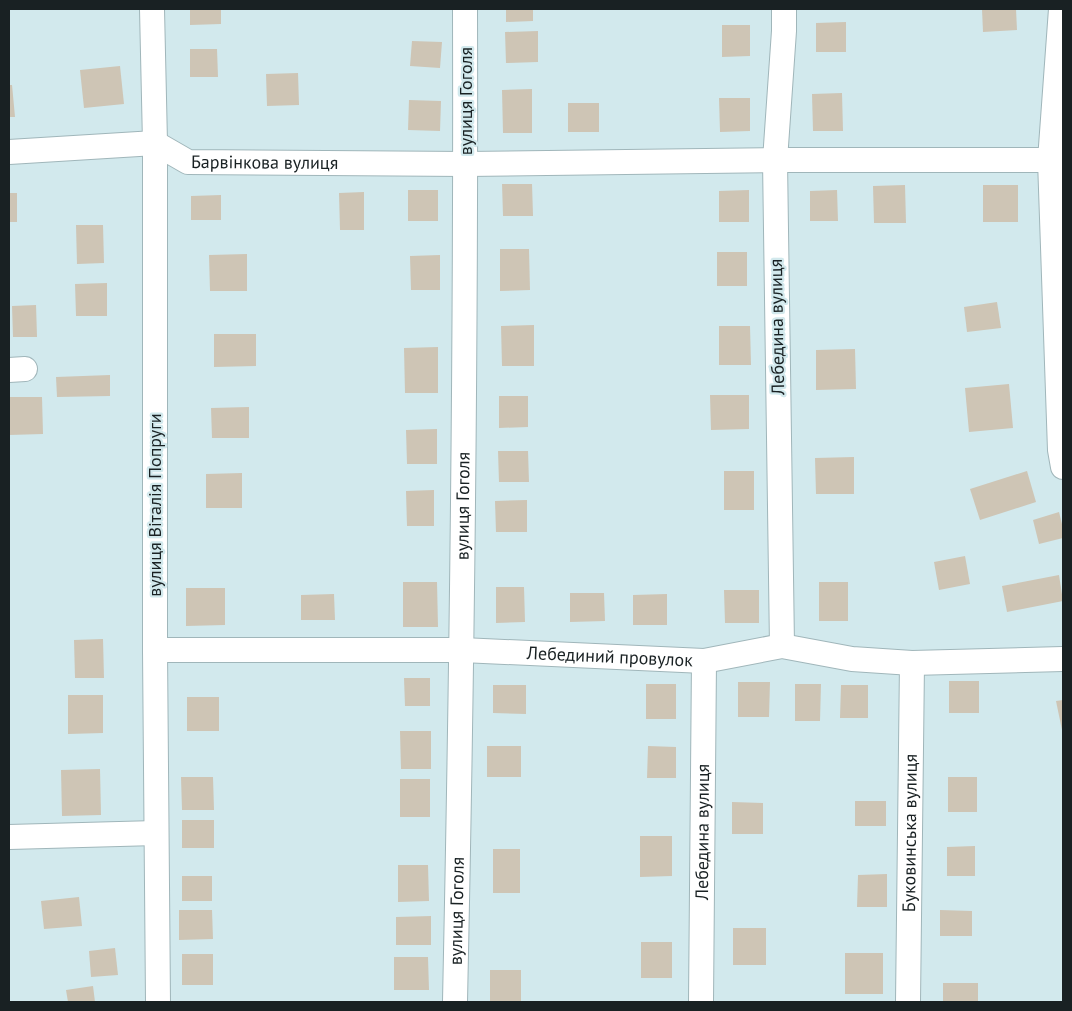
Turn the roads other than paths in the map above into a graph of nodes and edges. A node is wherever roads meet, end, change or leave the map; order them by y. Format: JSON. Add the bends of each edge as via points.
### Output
{"nodes":[{"id":1,"x":152,"y":9,"type":"edge"},
{"id":2,"x":465,"y":9,"type":"edge"},
{"id":3,"x":784,"y":9,"type":"edge"},
{"id":4,"x":1061,"y":9,"type":"edge"},
{"id":5,"x":155,"y":143,"type":"junction"},
{"id":6,"x":9,"y":152,"type":"edge"},
{"id":7,"x":775,"y":160,"type":"junction"},
{"id":8,"x":1050,"y":160,"type":"junction"},
{"id":9,"x":466,"y":164,"type":"junction"},
{"id":10,"x":1063,"y":467,"type":"edge"},
{"id":11,"x":782,"y":646,"type":"junction"},
{"id":12,"x":155,"y":650,"type":"junction"},
{"id":13,"x":462,"y":650,"type":"junction"},
{"id":14,"x":1063,"y":659,"type":"edge"},
{"id":15,"x":704,"y":661,"type":"junction"},
{"id":16,"x":912,"y":663,"type":"junction"},
{"id":17,"x":156,"y":833,"type":"junction"},
{"id":18,"x":9,"y":837,"type":"edge"},
{"id":19,"x":158,"y":1002,"type":"edge"},
{"id":20,"x":455,"y":1002,"type":"edge"},
{"id":21,"x":701,"y":1002,"type":"edge"},
{"id":22,"x":908,"y":1002,"type":"edge"}],
"edges":[{"from":1,"to":5,"type":"street","name":"вулиця Віталія Попруги"},
{"from":2,"to":9,"type":"street","name":"вулиця Гоголя"},
{"from":3,"to":7,"type":"street","name":"Лебедина вулиця"},
{"from":4,"to":8,"type":"street"},
{"from":5,"to":6,"type":"street"},
{"from":5,"to":9,"type":"street","name":"Барвінкова вулиця","via":[[188,162]]},
{"from":5,"to":12,"type":"street","name":"вулиця Віталія Попруги"},
{"from":7,"to":8,"type":"street","name":"Барвінкова вулиця"},
{"from":7,"to":9,"type":"street","name":"Барвінкова вулиця"},
{"from":7,"to":11,"type":"street","name":"Лебедина вулиця"},
{"from":8,"to":10,"type":"street"},
{"from":9,"to":13,"type":"street","name":"вулиця Гоголя"},
{"from":11,"to":15,"type":"street","name":"Лебединий провулок"},
{"from":11,"to":16,"type":"street","name":"Лебединий провулок","via":[[852,660]]},
{"from":12,"to":13,"type":"street","name":"Лебединий провулок"},
{"from":12,"to":17,"type":"street","name":"вулиця Віталія Попруги"},
{"from":13,"to":15,"type":"street","name":"Лебединий провулок"},
{"from":13,"to":20,"type":"street","name":"вулиця Гоголя"},
{"from":14,"to":16,"type":"street","name":"Лебединий провулок"},
{"from":15,"to":21,"type":"street","name":"Лебедина вулиця"},
{"from":16,"to":22,"type":"street","name":"Буковинська вулиця"},
{"from":17,"to":18,"type":"street"},
{"from":17,"to":19,"type":"street","name":"вулиця Віталія Попруги"}]}
